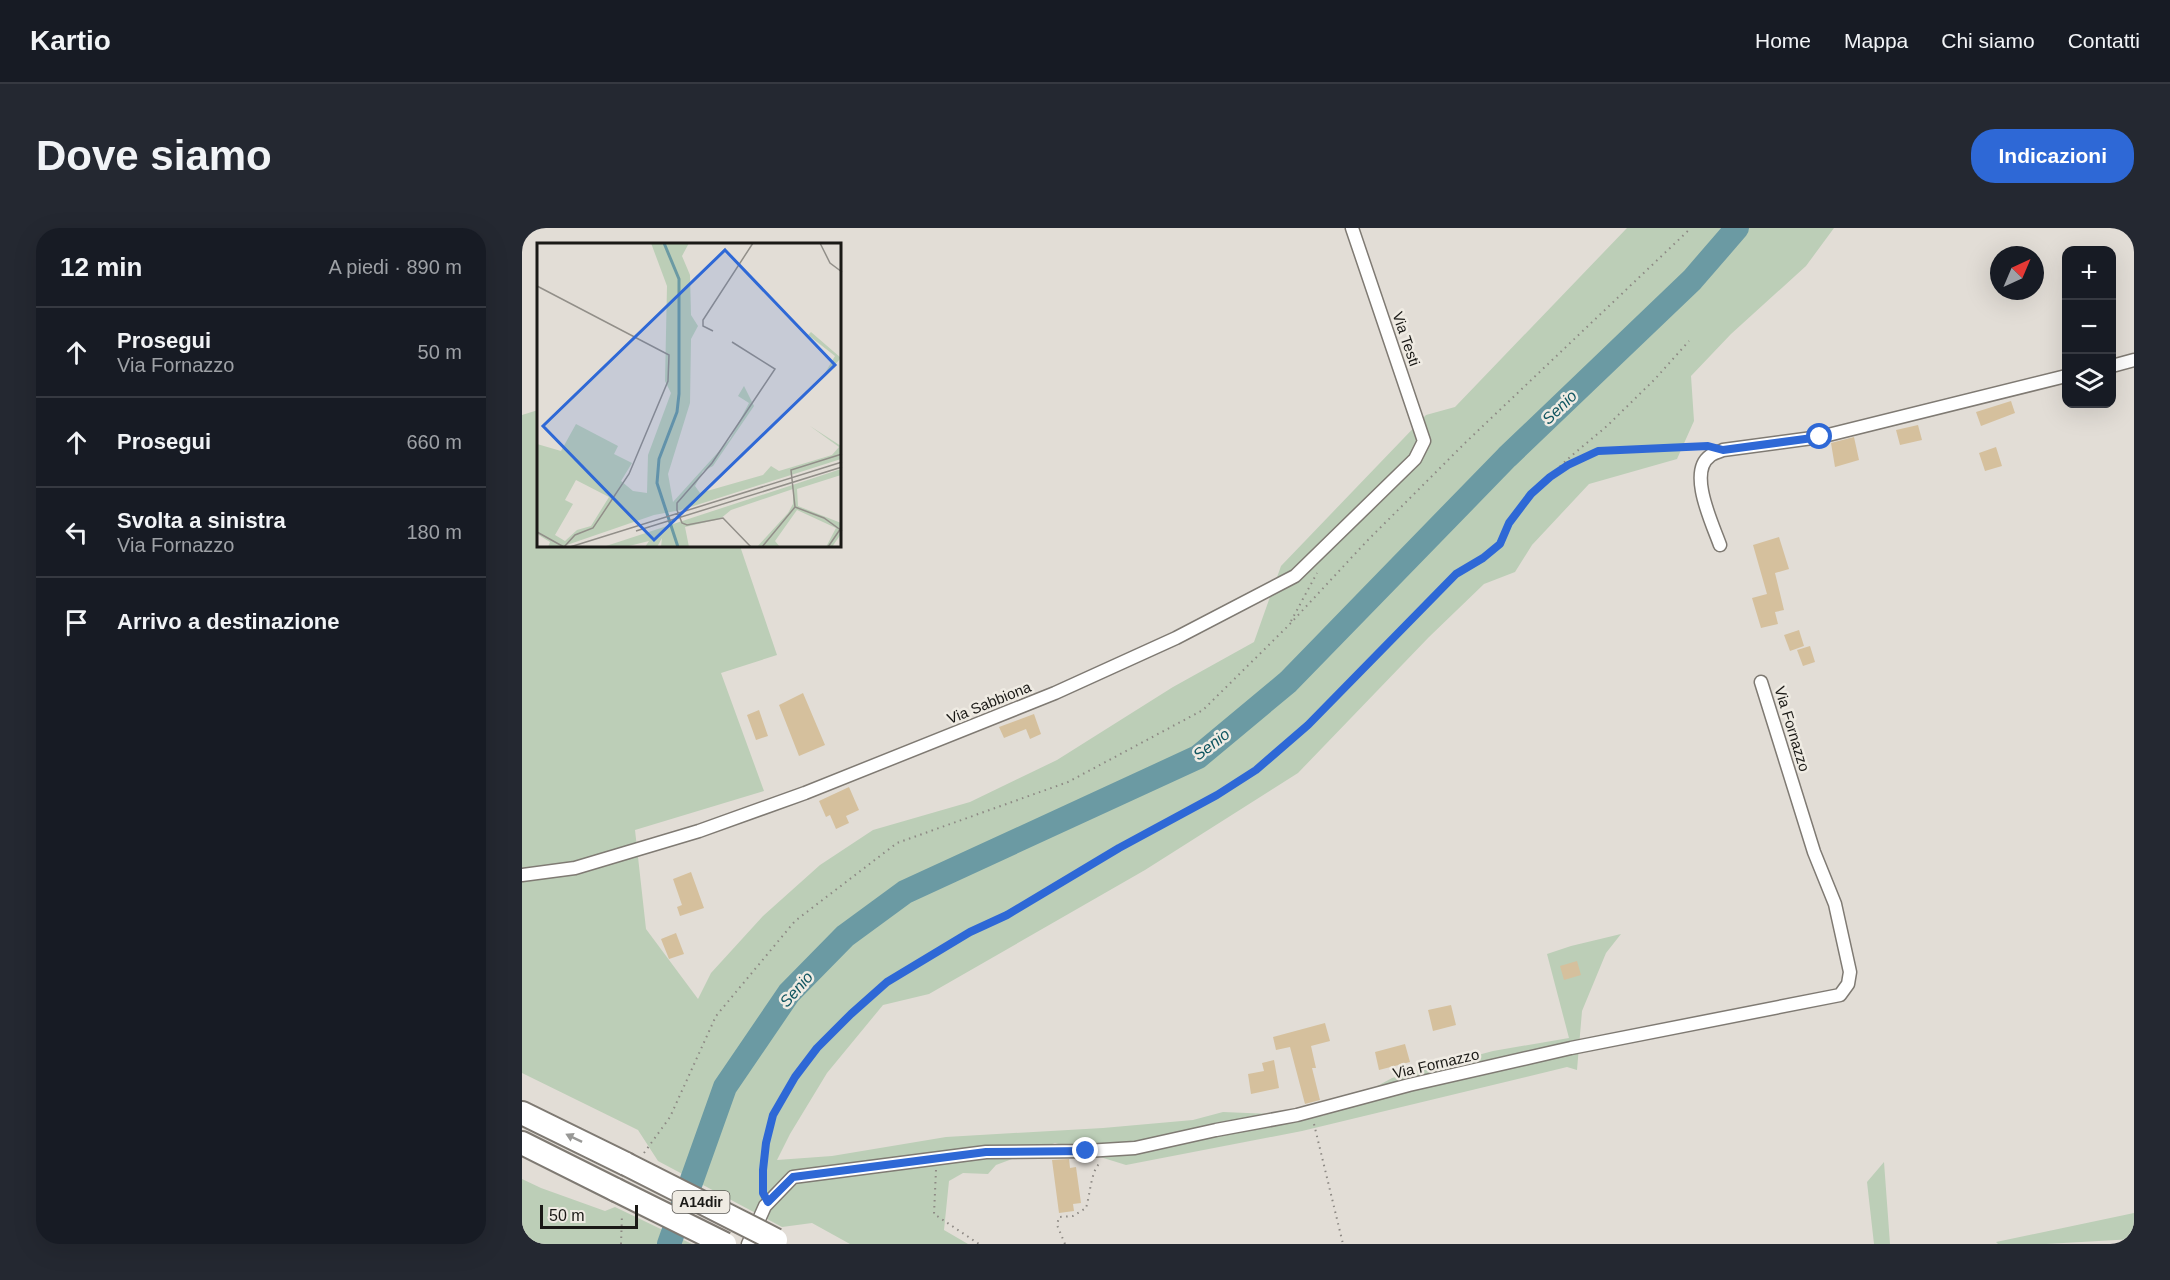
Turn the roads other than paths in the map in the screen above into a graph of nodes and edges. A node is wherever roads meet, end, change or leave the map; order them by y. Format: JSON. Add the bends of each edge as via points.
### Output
{"nodes":[{"id":1,"x":1352,"y":228,"type":"edge"},
{"id":2,"x":2134,"y":360,"type":"edge"},
{"id":3,"x":2116,"y":365,"type":"edge"},
{"id":4,"x":2062,"y":377,"type":"edge"},
{"id":5,"x":1415,"y":459,"type":"joint"},
{"id":6,"x":1720,"y":545,"type":"dead end"},
{"id":7,"x":1761,"y":682,"type":"dead end"},
{"id":8,"x":522,"y":875,"type":"edge"},
{"id":9,"x":522,"y":1113,"type":"edge"},
{"id":10,"x":522,"y":1143,"type":"edge"},
{"id":11,"x":780,"y":1242,"type":"edge"},
{"id":12,"x":724,"y":1244,"type":"edge"},
{"id":13,"x":748,"y":1244,"type":"edge"}],
"edges":[{"from":1,"to":5,"type":"street","name":"Via Testi","via":[[1424,441]]},
{"from":2,"to":3,"type":"street"},
{"from":4,"to":6,"type":"street","via":[[1820,437],[1723,450],[1709,456],[1702,466],[1702,494]]},
{"from":5,"to":8,"type":"street","name":"Via Sabbiona","via":[[1295,576],[1176,638],[1055,693],[794,797],[699,831],[575,868]]},
{"from":7,"to":13,"type":"street","name":"Via Fornazzo","via":[[1814,852],[1835,904],[1850,972],[1848,984],[1840,994],[1571,1048],[1306,1113],[1136,1148],[986,1152],[793,1177],[768,1202]]},
{"from":11,"to":9,"type":"highway","number":"A14dir","one_way":true,"bridge":true,"via":[[634,1159]]},
{"from":10,"to":12,"type":"highway","number":"A14dir","bridge":true,"via":[[619,1197]]}]}
